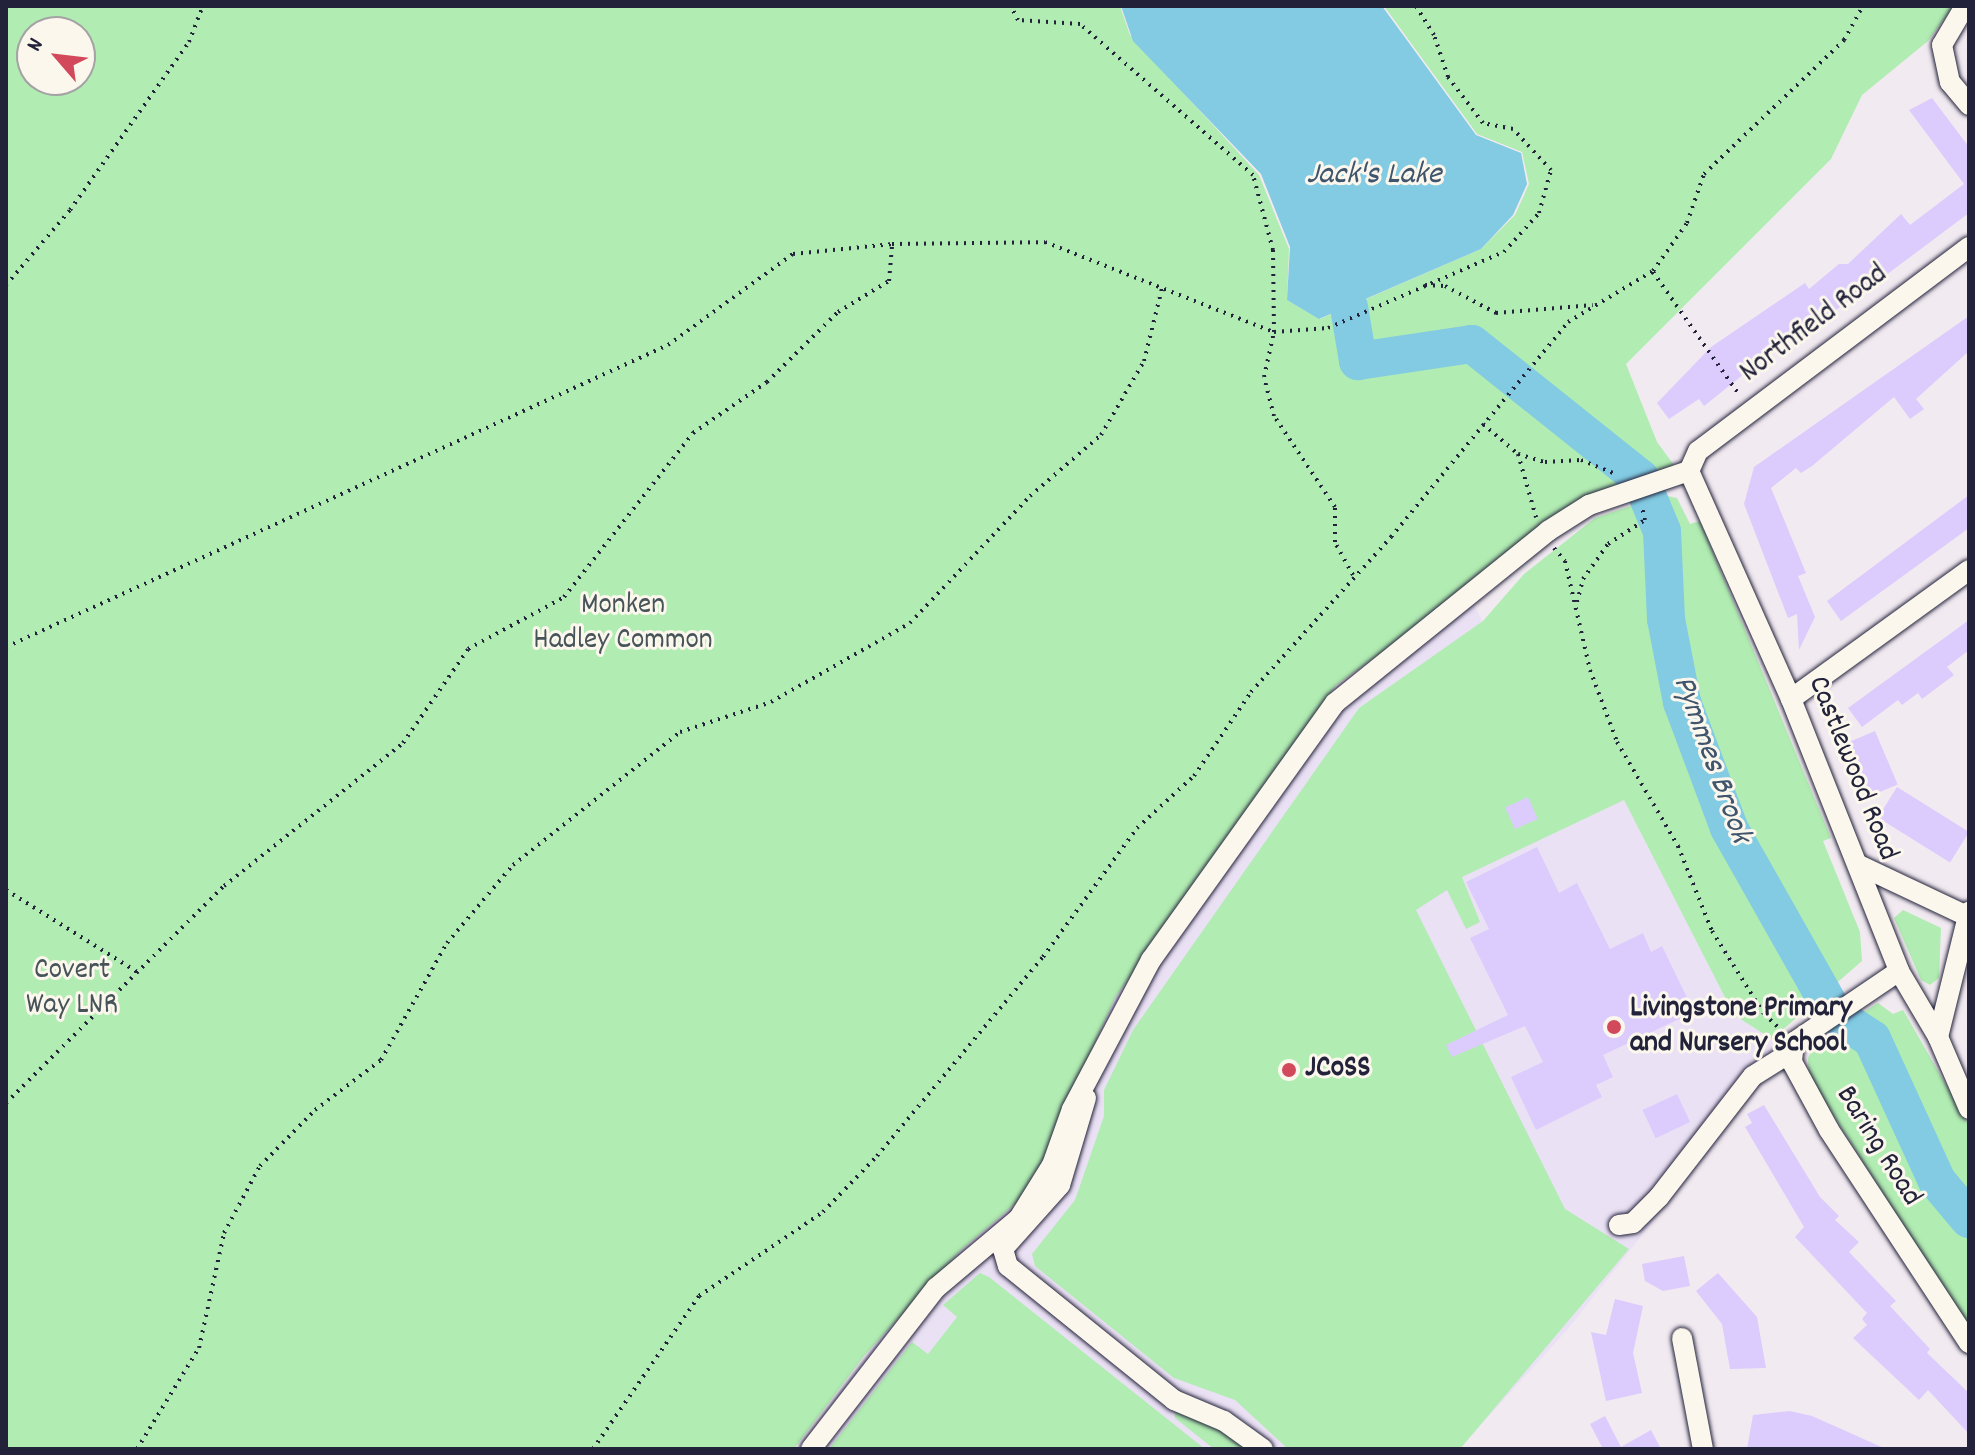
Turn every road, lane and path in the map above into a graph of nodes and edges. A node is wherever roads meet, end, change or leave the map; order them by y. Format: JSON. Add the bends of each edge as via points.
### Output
{"nodes":[{"id":1,"x":203,"y":6,"type":"edge"},
{"id":2,"x":1011,"y":6,"type":"edge"},
{"id":3,"x":1416,"y":6,"type":"edge"},
{"id":4,"x":1863,"y":6,"type":"edge"},
{"id":5,"x":1965,"y":6,"type":"edge"},
{"id":6,"x":1969,"y":105,"type":"edge"},
{"id":7,"x":892,"y":244,"type":"junction"},
{"id":8,"x":1969,"y":247,"type":"edge"},
{"id":9,"x":1653,"y":271,"type":"junction"},
{"id":10,"x":6,"y":285,"type":"edge"},
{"id":11,"x":1423,"y":285,"type":"junction"},
{"id":12,"x":1162,"y":288,"type":"junction"},
{"id":13,"x":1595,"y":304,"type":"junction"},
{"id":14,"x":1274,"y":332,"type":"junction"},
{"id":15,"x":1750,"y":412,"type":"junction"},
{"id":16,"x":1483,"y":424,"type":"junction"},
{"id":17,"x":1689,"y":471,"type":"junction"},
{"id":18,"x":1543,"y":537,"type":"junction"},
{"id":19,"x":1969,"y":570,"type":"edge"},
{"id":20,"x":1353,"y":575,"type":"junction"},
{"id":21,"x":6,"y":647,"type":"edge"},
{"id":22,"x":1791,"y":699,"type":"junction"},
{"id":23,"x":1859,"y":865,"type":"junction"},
{"id":24,"x":6,"y":890,"type":"edge"},
{"id":25,"x":1967,"y":914,"type":"edge"},
{"id":26,"x":1899,"y":971,"type":"junction"},
{"id":27,"x":139,"y":973,"type":"junction"},
{"id":28,"x":1938,"y":1037,"type":"junction"},
{"id":29,"x":1794,"y":1047,"type":"junction"},
{"id":30,"x":1090,"y":1074,"type":"junction"},
{"id":31,"x":6,"y":1103,"type":"edge"},
{"id":32,"x":1969,"y":1109,"type":"edge"},
{"id":33,"x":1619,"y":1225,"type":"dead end"},
{"id":34,"x":1682,"y":1338,"type":"dead end"},
{"id":35,"x":1969,"y":1343,"type":"edge"},
{"id":36,"x":137,"y":1449,"type":"edge"},
{"id":37,"x":593,"y":1449,"type":"edge"},
{"id":38,"x":811,"y":1449,"type":"edge"},
{"id":39,"x":1263,"y":1449,"type":"edge"},
{"id":40,"x":1703,"y":1449,"type":"edge"}],
"edges":[{"from":1,"to":10,"type":"path","via":[[189,42],[89,185]]},
{"from":2,"to":14,"type":"path","via":[[1018,20],[1080,24],[1253,175],[1273,250]]},
{"from":3,"to":11,"type":"path","via":[[1434,35],[1448,77],[1483,123],[1513,129],[1551,170],[1539,213],[1504,252]]},
{"from":4,"to":9,"type":"path","via":[[1844,40],[1704,174],[1687,223]]},
{"from":5,"to":6,"type":"street","via":[[1942,45],[1950,82]]},
{"from":7,"to":12,"type":"path","via":[[1045,242]]},
{"from":7,"to":21,"type":"path","via":[[793,254],[668,345]]},
{"from":7,"to":27,"type":"path","via":[[889,281],[838,312],[767,382],[693,433],[564,597],[468,649],[403,743],[224,886]]},
{"from":8,"to":15,"type":"street","name":"Northfield Road"},
{"from":9,"to":13,"type":"path"},
{"from":9,"to":15,"type":"path"},
{"from":11,"to":13,"type":"path","via":[[1445,286],[1496,313]]},
{"from":11,"to":14,"type":"path","via":[[1344,322]]},
{"from":12,"to":14,"type":"path"},
{"from":12,"to":36,"type":"path","via":[[1144,361],[1101,435],[1030,496],[910,623],[771,702],[680,732],[513,865],[447,943],[381,1060],[315,1110],[260,1166],[224,1233],[211,1314],[199,1348]]},
{"from":13,"to":16,"type":"path","via":[[1568,322]]},
{"from":14,"to":20,"type":"path","via":[[1264,377],[1274,416],[1335,507],[1335,542]]},
{"from":15,"to":17,"type":"street","name":"Northfield Road","via":[[1698,451]]},
{"from":16,"to":18,"type":"path","via":[[1518,454]]},
{"from":16,"to":20,"type":"path"},
{"from":17,"to":18,"type":"street","via":[[1589,505]]},
{"from":17,"to":22,"type":"street","name":"Castlewood Road"},
{"from":18,"to":29,"type":"path","via":[[1565,561],[1590,670],[1617,742],[1678,846],[1712,931],[1764,1014]]},
{"from":18,"to":30,"type":"street","via":[[1335,703],[1151,960]]},
{"from":19,"to":22,"type":"street"},
{"from":20,"to":37,"type":"path","via":[[1251,692],[1194,776],[1137,828],[1043,957],[877,1156],[823,1212],[699,1296]]},
{"from":22,"to":23,"type":"street","name":"Castlewood Road"},
{"from":23,"to":25,"type":"street"},
{"from":23,"to":26,"type":"street","name":"Castlewood Road"},
{"from":24,"to":27,"type":"path"},
{"from":25,"to":28,"type":"street"},
{"from":26,"to":28,"type":"street","name":"Castlewood Road"},
{"from":26,"to":29,"type":"street"},
{"from":27,"to":31,"type":"path"},
{"from":28,"to":32,"type":"street","name":"Castlewood Road"},
{"from":29,"to":33,"type":"street","via":[[1753,1076],[1659,1197],[1633,1223]]},
{"from":29,"to":35,"type":"street","name":"Baring Road","via":[[1792,1062],[1829,1130]]},
{"from":30,"to":38,"type":"street","via":[[1052,1165],[1019,1218],[936,1288]]},
{"from":30,"to":39,"type":"street","via":[[1082,1124],[1060,1185],[1003,1249],[1008,1266],[1174,1400],[1224,1421]]},
{"from":34,"to":40,"type":"street"}]}
